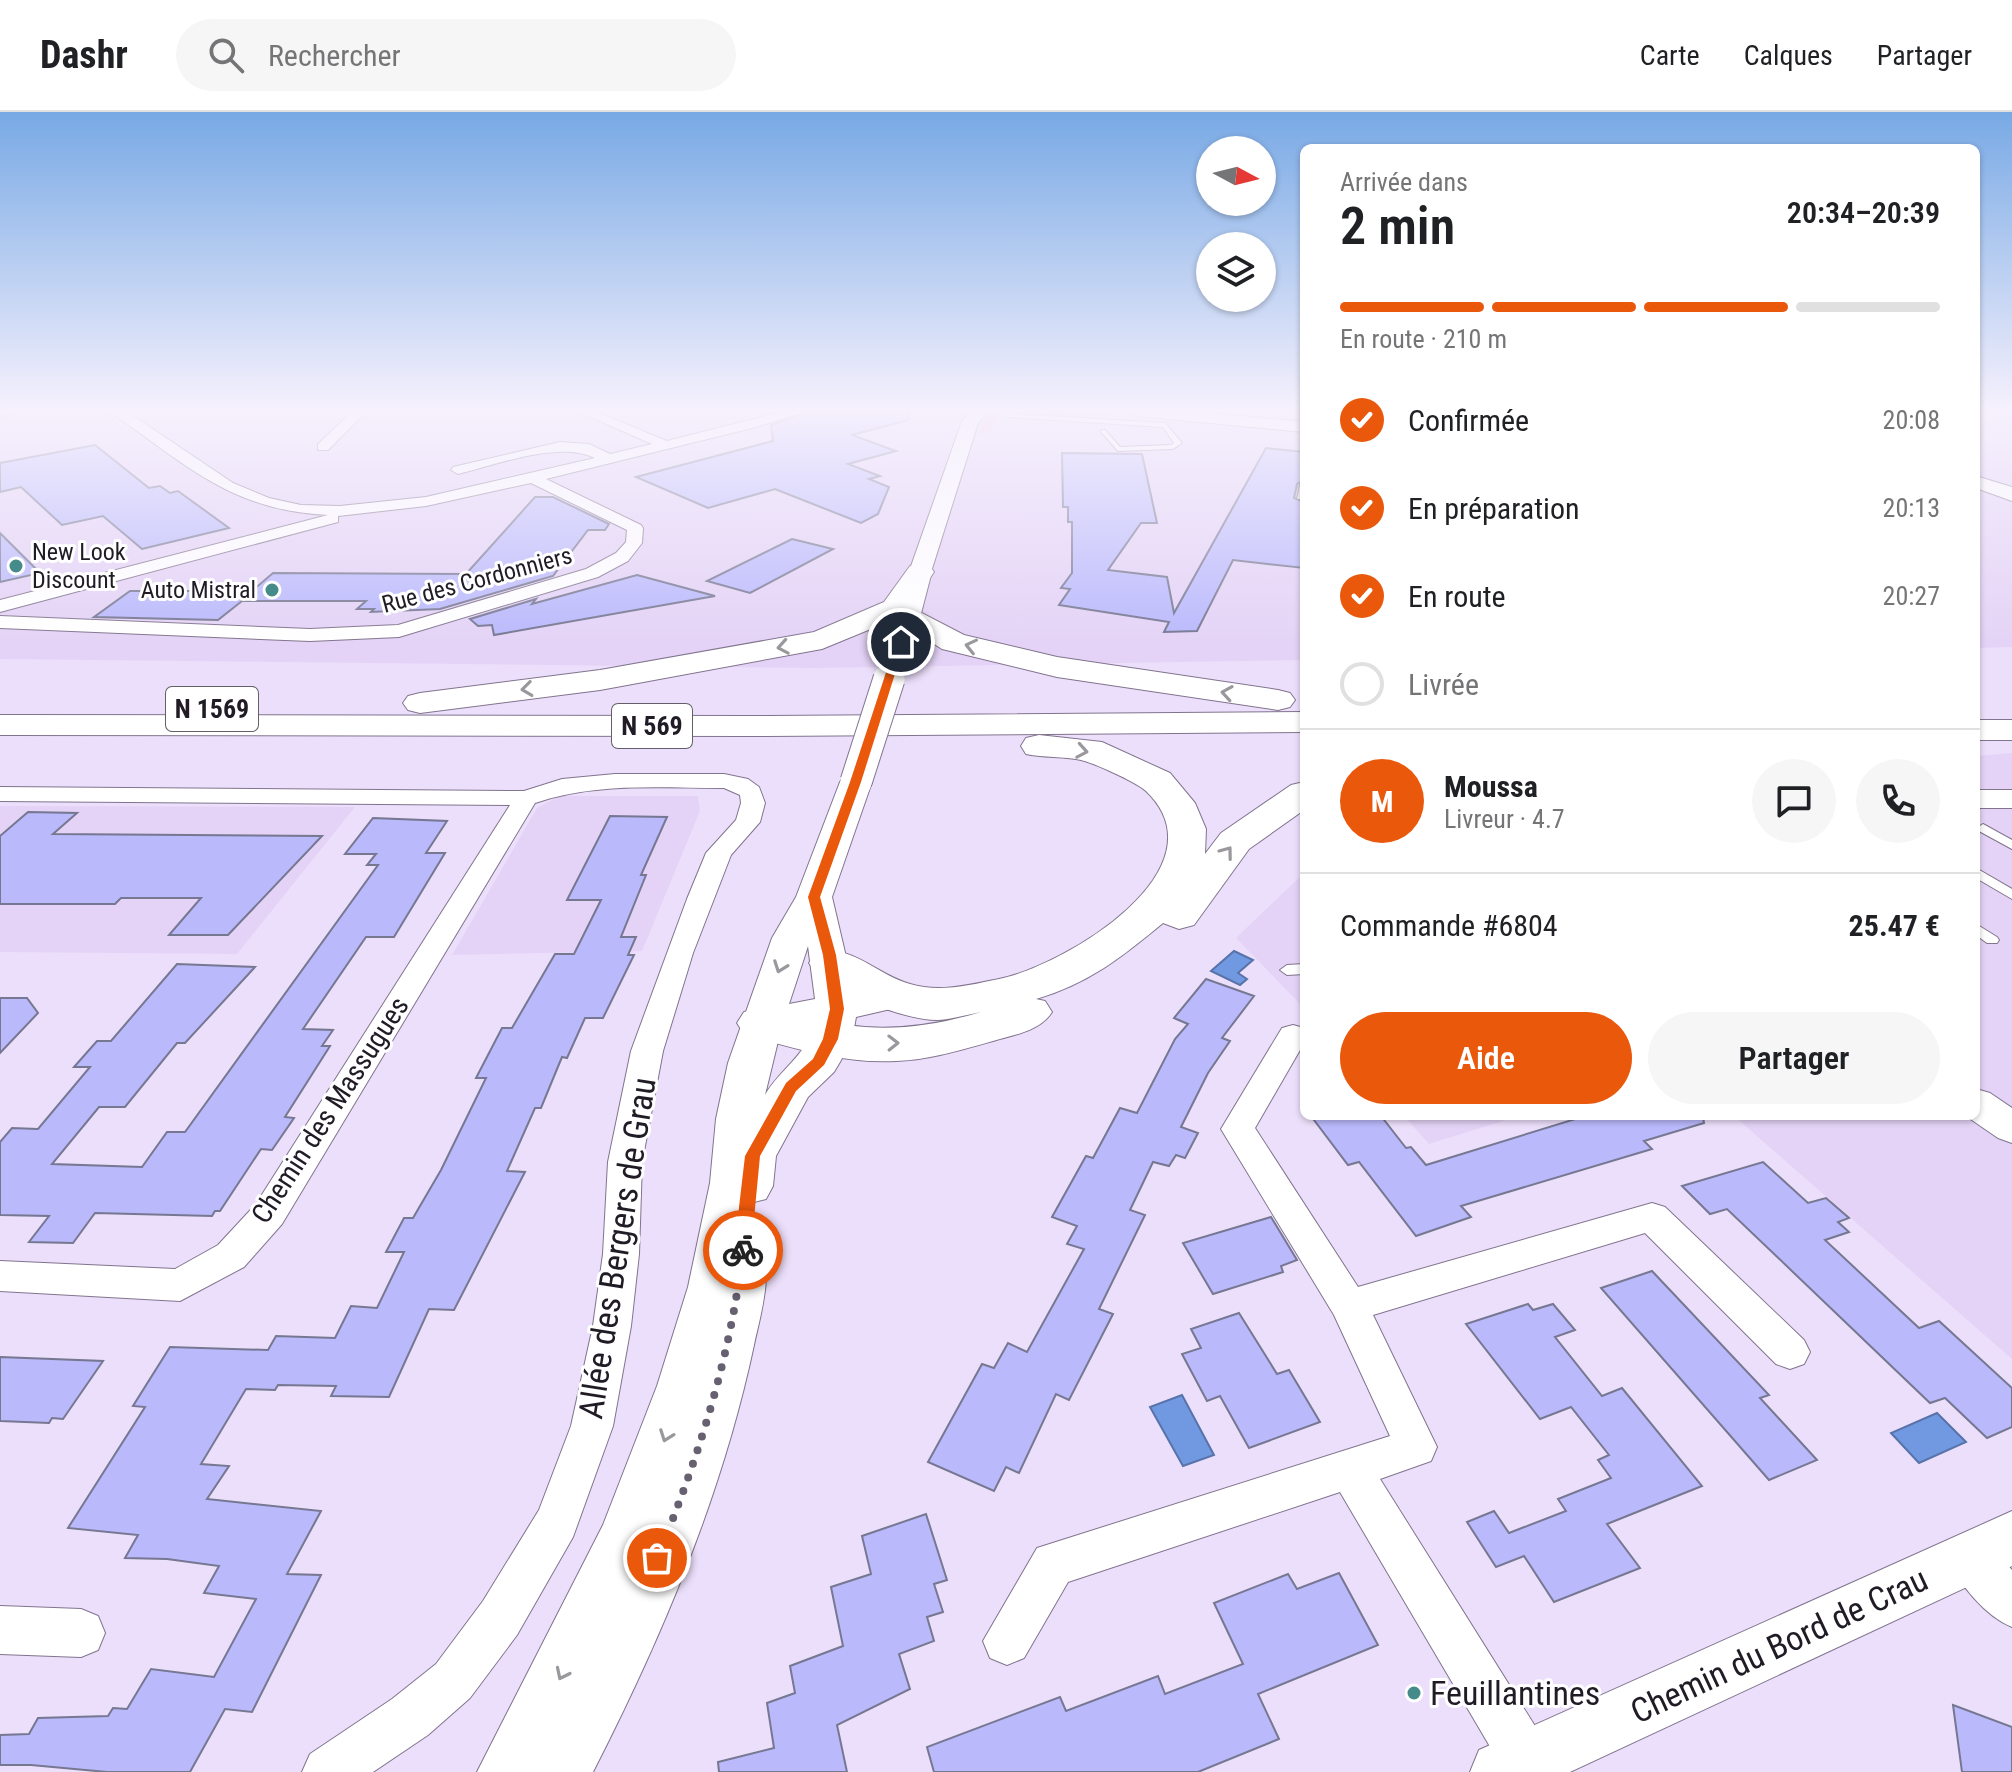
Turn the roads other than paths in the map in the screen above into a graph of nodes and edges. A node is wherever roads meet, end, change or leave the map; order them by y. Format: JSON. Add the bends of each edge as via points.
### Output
{"nodes":[{"id":1,"x":233,"y":488,"type":"edge"},
{"id":2,"x":486,"y":488,"type":"edge"},
{"id":3,"x":554,"y":488,"type":"edge"},
{"id":4,"x":948,"y":488,"type":"edge"},
{"id":5,"x":1991,"y":488,"type":"edge"},
{"id":6,"x":2010,"y":497,"type":"edge"},
{"id":7,"x":1980,"y":501,"type":"edge"},
{"id":8,"x":379,"y":507,"type":"junction"},
{"id":9,"x":920,"y":572,"type":"junction"},
{"id":10,"x":0,"y":606,"type":"edge"},
{"id":11,"x":0,"y":622,"type":"edge"},
{"id":12,"x":822,"y":640,"type":"junction"},
{"id":13,"x":900,"y":641,"type":"junction"},
{"id":14,"x":423,"y":703,"type":"joint"},
{"id":15,"x":1300,"y":703,"type":"edge"},
{"id":16,"x":0,"y":710,"type":"edge"},
{"id":17,"x":1980,"y":716,"type":"edge"},
{"id":18,"x":2012,"y":716,"type":"edge"},
{"id":19,"x":1300,"y":722,"type":"edge"},
{"id":20,"x":0,"y":725,"type":"edge"},
{"id":21,"x":541,"y":727,"type":"junction"},
{"id":22,"x":1980,"y":730,"type":"edge"},
{"id":23,"x":2012,"y":730,"type":"edge"},
{"id":24,"x":0,"y":794,"type":"edge"},
{"id":25,"x":1300,"y":796,"type":"edge"},
{"id":26,"x":526,"y":798,"type":"junction"},
{"id":27,"x":1980,"y":799,"type":"edge"},
{"id":28,"x":2012,"y":799,"type":"edge"},
{"id":29,"x":1983,"y":828,"type":"dead end"},
{"id":30,"x":2012,"y":845,"type":"edge"},
{"id":31,"x":1980,"y":875,"type":"edge"},
{"id":32,"x":2012,"y":895,"type":"edge"},
{"id":33,"x":814,"y":897,"type":"junction"},
{"id":34,"x":1980,"y":931,"type":"edge"},
{"id":35,"x":1992,"y":940,"type":"dead end"},
{"id":36,"x":1300,"y":969,"type":"edge"},
{"id":37,"x":1287,"y":970,"type":"dead end"},
{"id":38,"x":833,"y":1004,"type":"junction"},
{"id":39,"x":761,"y":1023,"type":"junction"},
{"id":40,"x":1293,"y":1035,"type":"dead end"},
{"id":41,"x":1980,"y":1106,"type":"edge"},
{"id":42,"x":2012,"y":1128,"type":"edge"},
{"id":43,"x":0,"y":1276,"type":"edge"},
{"id":44,"x":1349,"y":1306,"type":"junction"},
{"id":45,"x":1790,"y":1352,"type":"dead end"},
{"id":46,"x":1350,"y":1469,"type":"junction"},
{"id":47,"x":1991,"y":1548,"type":"edge"},
{"id":48,"x":2012,"y":1604,"type":"edge"},
{"id":49,"x":0,"y":1630,"type":"edge"},
{"id":50,"x":81,"y":1633,"type":"dead end"},
{"id":51,"x":1007,"y":1641,"type":"dead end"},
{"id":52,"x":605,"y":1677,"type":"junction"},
{"id":53,"x":1514,"y":1766,"type":"edge"},
{"id":54,"x":328,"y":1772,"type":"edge"},
{"id":55,"x":512,"y":1772,"type":"edge"},
{"id":56,"x":556,"y":1772,"type":"edge"},
{"id":57,"x":580,"y":1772,"type":"edge"}],
"edges":[{"from":1,"to":8,"type":"street","via":[[265,503],[328,511]]},
{"from":2,"to":8,"type":"street"},
{"from":3,"to":11,"type":"street","name":"Rue des Cordonniers","via":[[635,528],[634,543],[622,557],[592,573],[399,631],[310,635]]},
{"from":4,"to":9,"type":"street"},
{"from":5,"to":6,"type":"street"},
{"from":6,"to":7,"type":"street"},
{"from":8,"to":10,"type":"street"},
{"from":9,"to":12,"type":"main road","number":"N 569","via":[[894,608]]},
{"from":9,"to":13,"type":"main road"},
{"from":12,"to":13,"type":"main road","number":"N 569","via":[[883,636]]},
{"from":12,"to":14,"type":"main road","number":"N 569","one_way":true,"via":[[600,680]]},
{"from":15,"to":13,"type":"main road","number":"N 569","one_way":true,"via":[[1057,667],[953,642]]},
{"from":13,"to":33,"type":"main road","bridge":true},
{"from":14,"to":16,"type":"main road","number":"N 1569"},
{"from":17,"to":18,"type":"main road"},
{"from":19,"to":21,"type":"main road","number":"N 569"},
{"from":20,"to":21,"type":"main road","number":"N 569"},
{"from":21,"to":38,"type":"main road","number":"N 569","one_way":true,"via":[[657,737],[1089,750],[1157,781],[1176,803],[1186,829],[1184,865],[1162,902],[1056,978],[936,1005],[894,996]]},
{"from":22,"to":23,"type":"main road"},
{"from":24,"to":26,"type":"street"},
{"from":38,"to":25,"type":"main road","number":"N 569","one_way":true,"via":[[896,1045],[1006,1022],[1096,981],[1174,922],[1235,841]]},
{"from":26,"to":43,"type":"street","name":"Chemin des Massugues","via":[[269,1214],[231,1256],[180,1285]]},
{"from":26,"to":54,"type":"street","name":"Allée des Bergers de Grau","via":[[562,786],[615,781],[724,781],[751,792],[753,803],[748,822],[719,853],[647,1051],[625,1162],[612,1326],[592,1426],[557,1522],[500,1618],[453,1681]]},
{"from":27,"to":28,"type":"street"},
{"from":29,"to":30,"type":"lane"},
{"from":31,"to":32,"type":"lane"},
{"from":33,"to":38,"type":"main road"},
{"from":33,"to":39,"type":"main road","one_way":true,"via":[[791,938]]},
{"from":34,"to":35,"type":"lane"},
{"from":36,"to":37,"type":"lane"},
{"from":38,"to":39,"type":"main road","number":"N 569"},
{"from":38,"to":52,"type":"main road","via":[[819,1062],[791,1087],[753,1156],[737,1298],[719,1377],[680,1504]]},
{"from":39,"to":55,"type":"main road","one_way":true,"via":[[738,1119],[734,1183],[714,1287],[684,1386],[627,1541]]},
{"from":40,"to":44,"type":"street","via":[[1238,1129]]},
{"from":41,"to":42,"type":"street"},
{"from":44,"to":45,"type":"street","via":[[1652,1217]]},
{"from":44,"to":46,"type":"street","via":[[1416,1447]]},
{"from":46,"to":51,"type":"street","via":[[1053,1564]]},
{"from":46,"to":53,"type":"street"},
{"from":47,"to":48,"type":"street"},
{"from":47,"to":53,"type":"street","name":"Chemin du Bord de Crau"},
{"from":49,"to":50,"type":"street"},
{"from":52,"to":56,"type":"main road"},
{"from":52,"to":57,"type":"street"}]}
